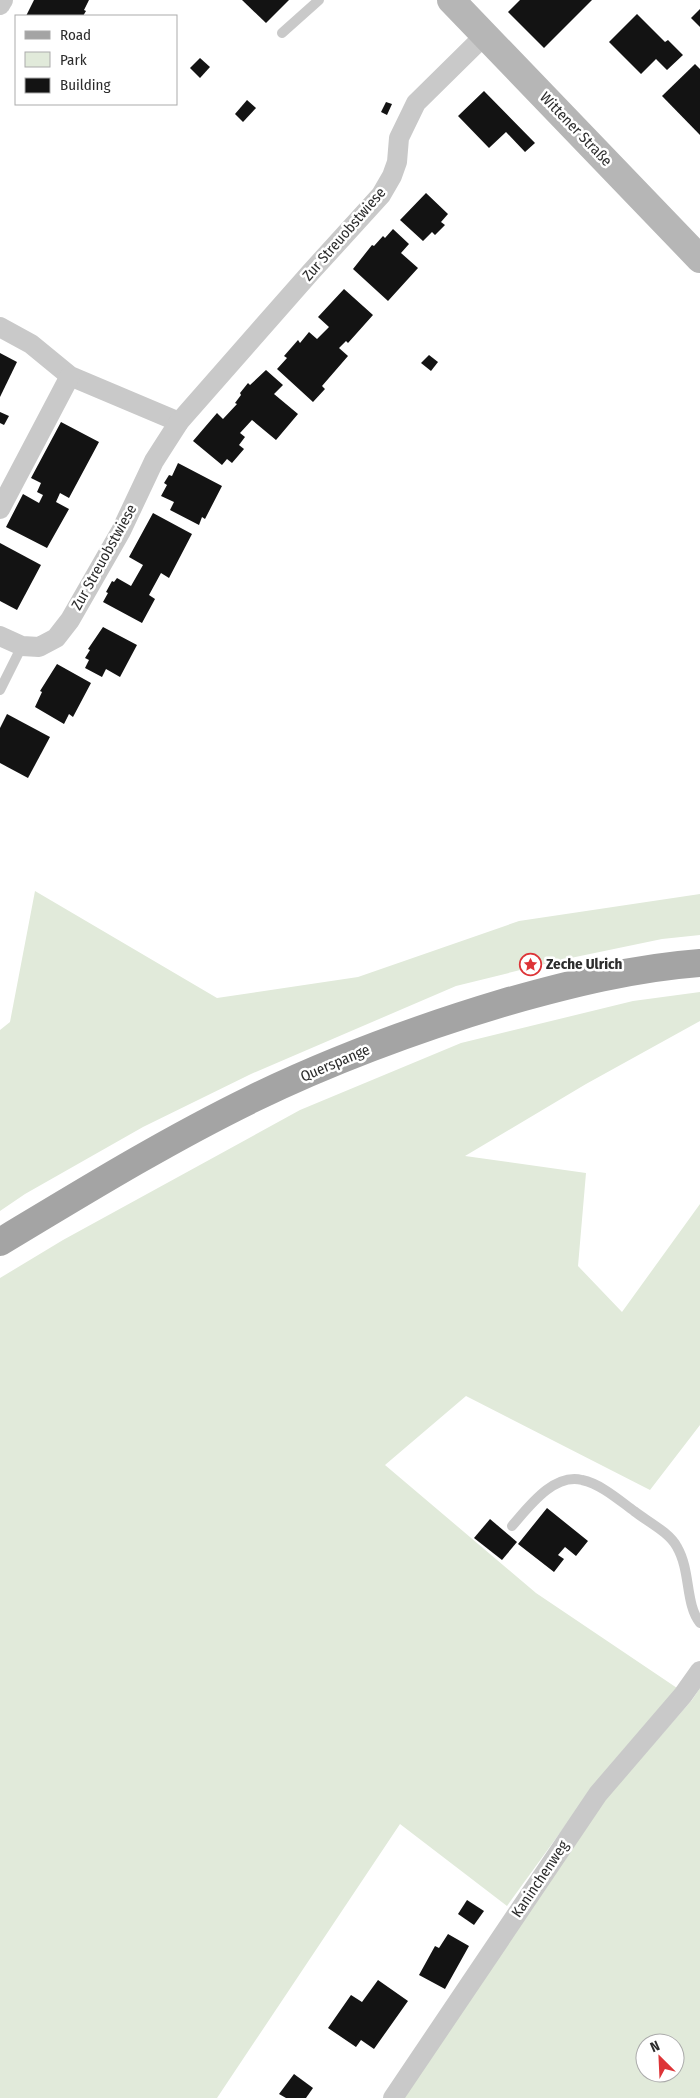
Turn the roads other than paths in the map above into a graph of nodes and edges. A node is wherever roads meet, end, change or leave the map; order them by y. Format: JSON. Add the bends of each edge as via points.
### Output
{"nodes":[{"id":1,"x":3,"y":0,"type":"edge"},
{"id":2,"x":319,"y":0,"type":"edge"},
{"id":3,"x":452,"y":0,"type":"edge"},
{"id":4,"x":0,"y":5,"type":"edge"},
{"id":5,"x":282,"y":33,"type":"dead end"},
{"id":6,"x":485,"y":34,"type":"junction"},
{"id":7,"x":700,"y":259,"type":"edge"},
{"id":8,"x":0,"y":327,"type":"edge"},
{"id":9,"x":70,"y":376,"type":"junction"},
{"id":10,"x":180,"y":422,"type":"junction"},
{"id":11,"x":0,"y":509,"type":"edge"},
{"id":12,"x":0,"y":636,"type":"edge"},
{"id":13,"x":22,"y":646,"type":"junction"},
{"id":14,"x":0,"y":690,"type":"edge"},
{"id":15,"x":700,"y":963,"type":"edge"},
{"id":16,"x":0,"y":1242,"type":"edge"},
{"id":17,"x":512,"y":1526,"type":"dead end"},
{"id":18,"x":700,"y":1623,"type":"edge"},
{"id":19,"x":700,"y":1671,"type":"edge"},
{"id":20,"x":393,"y":2098,"type":"edge"}],
"edges":[{"from":1,"to":4,"type":"street"},
{"from":2,"to":5,"type":"lane"},
{"from":3,"to":6,"type":"main road","name":"Wittener Straße"},
{"from":6,"to":7,"type":"main road","name":"Wittener Straße"},
{"from":6,"to":10,"type":"street","name":"Zur Streuobstwiese","via":[[416,103],[399,138],[398,162],[381,196]]},
{"from":8,"to":9,"type":"street","via":[[31,344]]},
{"from":9,"to":10,"type":"street"},
{"from":9,"to":11,"type":"street"},
{"from":10,"to":13,"type":"street","name":"Zur Streuobstwiese","via":[[154,461],[121,531],[70,620],[56,638],[38,648]]},
{"from":12,"to":13,"type":"street","name":"Zur Streuobstwiese"},
{"from":13,"to":14,"type":"lane"},
{"from":15,"to":16,"type":"main road","name":"Querspange","via":[[661,966],[574,983],[439,1022],[359,1052],[253,1099],[121,1169]]},
{"from":17,"to":18,"type":"lane","via":[[535,1500],[553,1486],[568,1480],[582,1480],[603,1489],[672,1539],[684,1560],[694,1615]]},
{"from":19,"to":20,"type":"street","name":"Kaninchenweg","via":[[683,1696],[598,1794]]}]}
